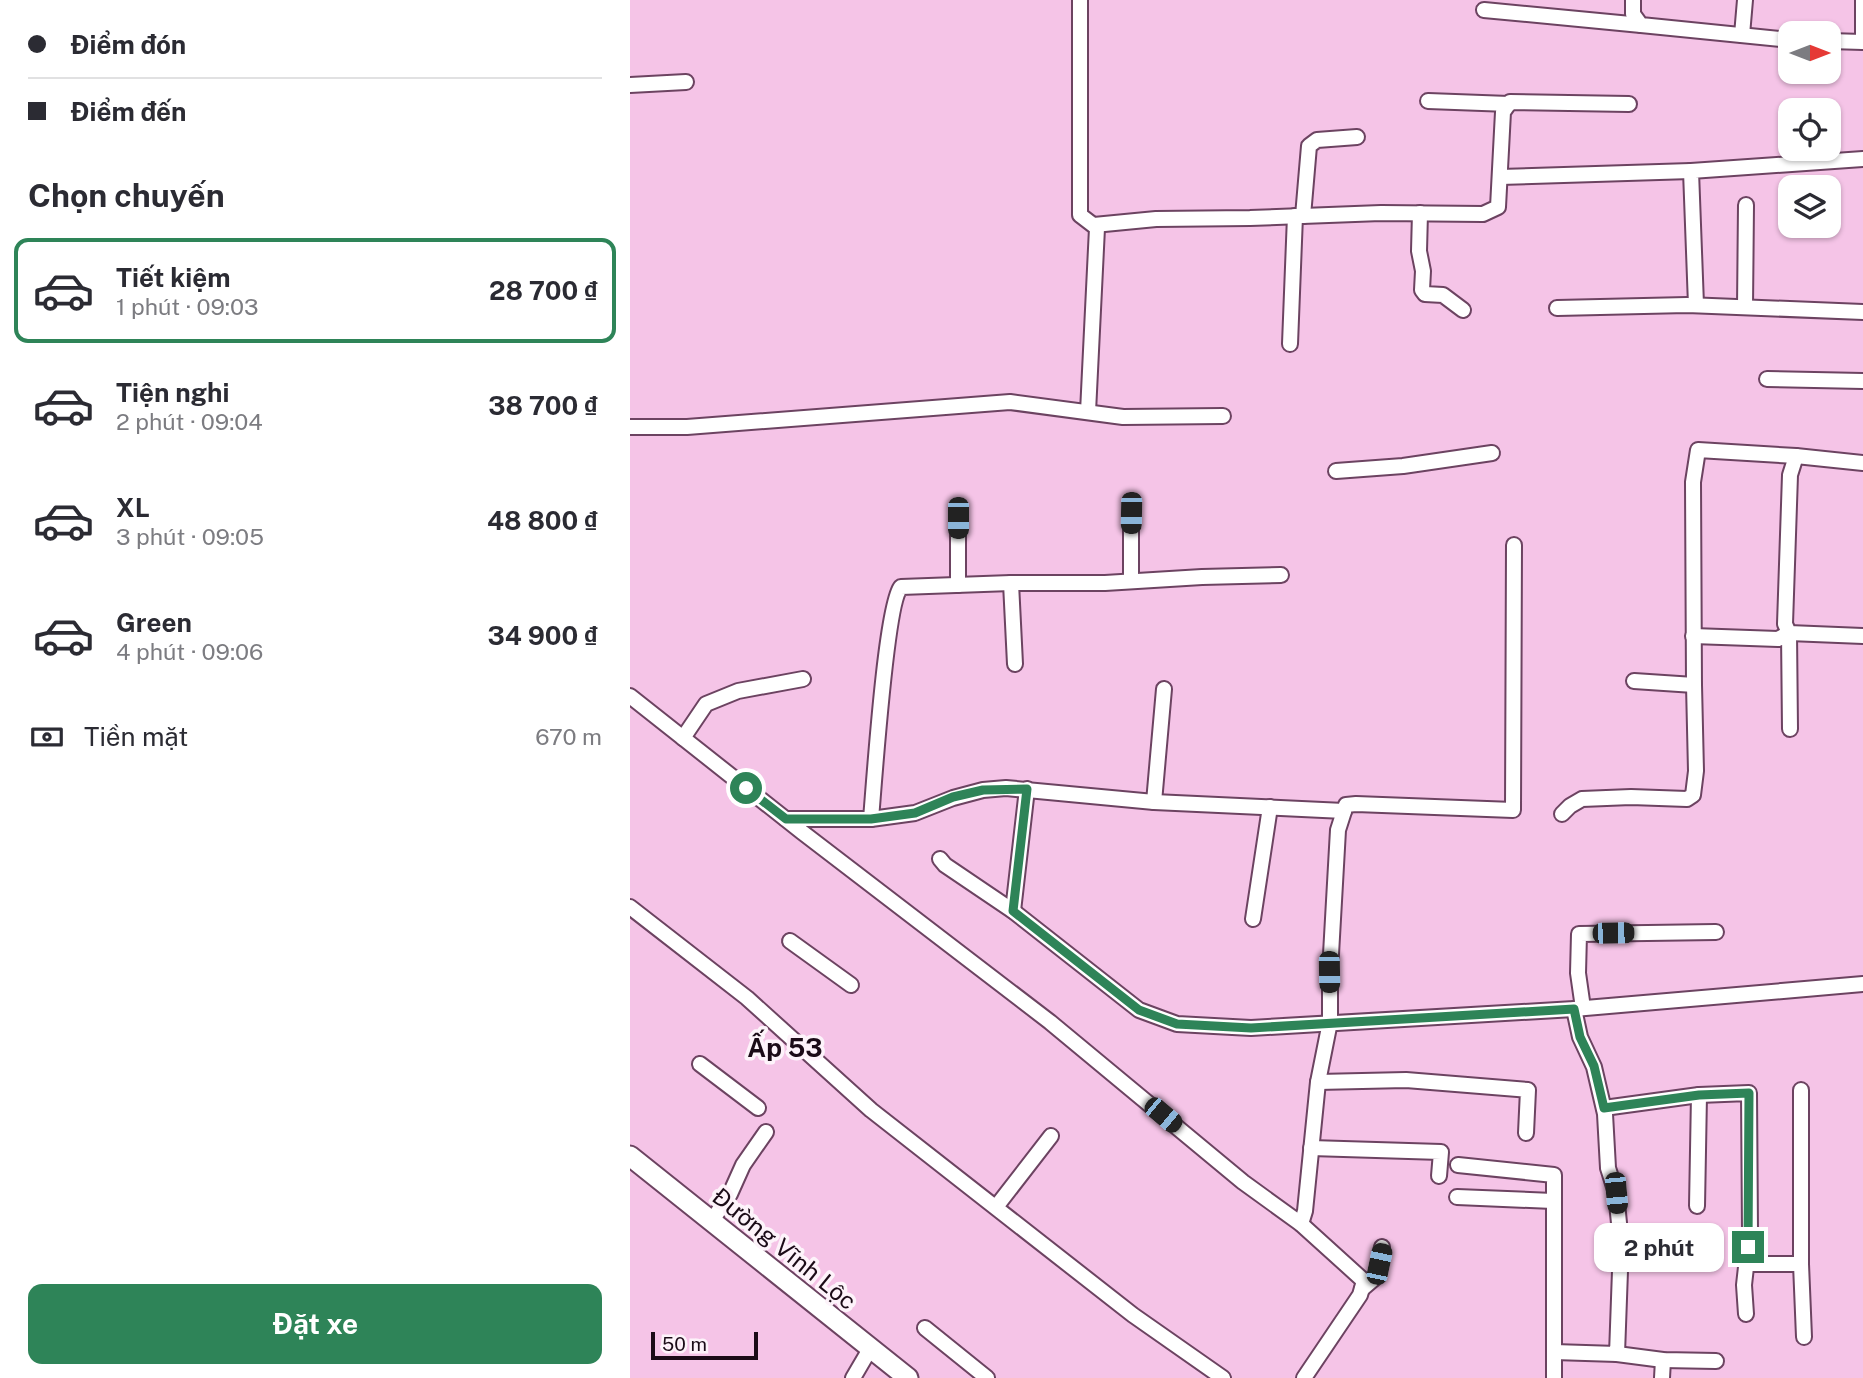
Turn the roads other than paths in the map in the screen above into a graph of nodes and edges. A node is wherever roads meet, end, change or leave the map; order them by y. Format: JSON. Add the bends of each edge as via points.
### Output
{"nodes":[{"id":1,"x":1080,"y":0,"type":"edge"},
{"id":2,"x":1633,"y":0,"type":"edge"},
{"id":3,"x":1745,"y":0,"type":"edge"},
{"id":4,"x":1863,"y":0,"type":"edge"},
{"id":5,"x":1484,"y":10,"type":"dead end"},
{"id":6,"x":1641,"y":25,"type":"junction"},
{"id":7,"x":1742,"y":36,"type":"junction"},
{"id":8,"x":1778,"y":39,"type":"edge"},
{"id":9,"x":1841,"y":41,"type":"edge"},
{"id":10,"x":1863,"y":42,"type":"edge"},
{"id":11,"x":686,"y":82,"type":"dead end"},
{"id":12,"x":630,"y":85,"type":"edge"},
{"id":13,"x":1428,"y":101,"type":"dead end"},
{"id":14,"x":1509,"y":104,"type":"junction"},
{"id":15,"x":1629,"y":104,"type":"dead end"},
{"id":16,"x":1357,"y":137,"type":"dead end"},
{"id":17,"x":1863,"y":159,"type":"edge"},
{"id":18,"x":1691,"y":171,"type":"junction"},
{"id":19,"x":1500,"y":177,"type":"junction"},
{"id":20,"x":1746,"y":205,"type":"dead end"},
{"id":21,"x":1419,"y":213,"type":"junction"},
{"id":22,"x":1299,"y":216,"type":"junction"},
{"id":23,"x":1094,"y":225,"type":"junction"},
{"id":24,"x":1696,"y":305,"type":"junction"},
{"id":25,"x":1745,"y":307,"type":"junction"},
{"id":26,"x":1557,"y":308,"type":"dead end"},
{"id":27,"x":1463,"y":310,"type":"dead end"},
{"id":28,"x":1863,"y":312,"type":"edge"},
{"id":29,"x":1290,"y":344,"type":"dead end"},
{"id":30,"x":1767,"y":379,"type":"dead end"},
{"id":31,"x":1863,"y":381,"type":"edge"},
{"id":32,"x":1088,"y":412,"type":"junction"},
{"id":33,"x":1223,"y":416,"type":"dead end"},
{"id":34,"x":630,"y":427,"type":"edge"},
{"id":35,"x":1492,"y":453,"type":"dead end"},
{"id":36,"x":1796,"y":456,"type":"junction"},
{"id":37,"x":1863,"y":463,"type":"edge"},
{"id":38,"x":1336,"y":471,"type":"dead end"},
{"id":39,"x":1131,"y":513,"type":"dead end"},
{"id":40,"x":958,"y":518,"type":"dead end"},
{"id":41,"x":1514,"y":545,"type":"dead end"},
{"id":42,"x":1281,"y":575,"type":"dead end"},
{"id":43,"x":1131,"y":581,"type":"junction"},
{"id":44,"x":1011,"y":583,"type":"junction"},
{"id":45,"x":958,"y":585,"type":"junction"},
{"id":46,"x":1789,"y":633,"type":"junction"},
{"id":47,"x":1693,"y":636,"type":"junction"},
{"id":48,"x":1863,"y":636,"type":"edge"},
{"id":49,"x":1015,"y":664,"type":"dead end"},
{"id":50,"x":803,"y":679,"type":"dead end"},
{"id":51,"x":1634,"y":681,"type":"dead end"},
{"id":52,"x":1694,"y":685,"type":"junction"},
{"id":53,"x":1164,"y":689,"type":"dead end"},
{"id":54,"x":630,"y":696,"type":"edge"},
{"id":55,"x":1790,"y":729,"type":"dead end"},
{"id":56,"x":683,"y":738,"type":"junction"},
{"id":57,"x":1027,"y":789,"type":"junction"},
{"id":58,"x":1153,"y":802,"type":"junction"},
{"id":59,"x":1270,"y":807,"type":"junction"},
{"id":60,"x":1344,"y":810,"type":"junction"},
{"id":61,"x":1562,"y":814,"type":"dead end"},
{"id":62,"x":786,"y":819,"type":"junction"},
{"id":63,"x":871,"y":819,"type":"junction"},
{"id":64,"x":940,"y":859,"type":"dead end"},
{"id":65,"x":630,"y":907,"type":"edge"},
{"id":66,"x":1013,"y":911,"type":"junction"},
{"id":67,"x":1253,"y":919,"type":"dead end"},
{"id":68,"x":1716,"y":932,"type":"dead end"},
{"id":69,"x":790,"y":941,"type":"dead end"},
{"id":70,"x":1863,"y":984,"type":"edge"},
{"id":71,"x":851,"y":985,"type":"dead end"},
{"id":72,"x":1578,"y":1008,"type":"junction"},
{"id":73,"x":1331,"y":1022,"type":"junction"},
{"id":74,"x":700,"y":1065,"type":"dead end"},
{"id":75,"x":1318,"y":1082,"type":"junction"},
{"id":76,"x":1801,"y":1090,"type":"dead end"},
{"id":77,"x":1699,"y":1095,"type":"junction"},
{"id":78,"x":758,"y":1108,"type":"dead end"},
{"id":79,"x":1604,"y":1108,"type":"junction"},
{"id":80,"x":766,"y":1132,"type":"dead end"},
{"id":81,"x":1526,"y":1133,"type":"dead end"},
{"id":82,"x":1051,"y":1136,"type":"dead end"},
{"id":83,"x":1311,"y":1148,"type":"junction"},
{"id":84,"x":630,"y":1156,"type":"edge"},
{"id":85,"x":1458,"y":1165,"type":"dead end"},
{"id":86,"x":1439,"y":1176,"type":"dead end"},
{"id":87,"x":1457,"y":1197,"type":"dead end"},
{"id":88,"x":1553,"y":1201,"type":"junction"},
{"id":89,"x":1697,"y":1206,"type":"dead end"},
{"id":90,"x":996,"y":1207,"type":"junction"},
{"id":91,"x":710,"y":1222,"type":"junction"},
{"id":92,"x":1301,"y":1224,"type":"junction"},
{"id":93,"x":1382,"y":1247,"type":"dead end"},
{"id":94,"x":1746,"y":1264,"type":"junction"},
{"id":95,"x":1801,"y":1264,"type":"junction"},
{"id":96,"x":1362,"y":1289,"type":"junction"},
{"id":97,"x":1746,"y":1314,"type":"dead end"},
{"id":98,"x":925,"y":1328,"type":"dead end"},
{"id":99,"x":1804,"y":1337,"type":"dead end"},
{"id":100,"x":870,"y":1349,"type":"junction"},
{"id":101,"x":1554,"y":1352,"type":"junction"},
{"id":102,"x":1617,"y":1354,"type":"junction"},
{"id":103,"x":1664,"y":1360,"type":"junction"},
{"id":104,"x":1716,"y":1362,"type":"dead end"},
{"id":105,"x":853,"y":1378,"type":"edge"},
{"id":106,"x":908,"y":1378,"type":"edge"},
{"id":107,"x":987,"y":1378,"type":"edge"},
{"id":108,"x":1223,"y":1378,"type":"edge"},
{"id":109,"x":1304,"y":1378,"type":"edge"},
{"id":110,"x":1554,"y":1378,"type":"edge"},
{"id":111,"x":1662,"y":1378,"type":"edge"}],
"edges":[{"from":1,"to":23,"type":"street","via":[[1080,215]]},
{"from":2,"to":6,"type":"street","via":[[1633,14]]},
{"from":3,"to":7,"type":"street"},
{"from":4,"to":10,"type":"street"},
{"from":5,"to":6,"type":"street"},
{"from":6,"to":7,"type":"street"},
{"from":7,"to":8,"type":"street"},
{"from":9,"to":10,"type":"street"},
{"from":11,"to":12,"type":"street"},
{"from":13,"to":14,"type":"street"},
{"from":14,"to":15,"type":"street"},
{"from":14,"to":19,"type":"street","via":[[1503,112]]},
{"from":16,"to":22,"type":"street","via":[[1317,140],[1309,146]]},
{"from":17,"to":18,"type":"street"},
{"from":18,"to":19,"type":"street"},
{"from":18,"to":24,"type":"street"},
{"from":19,"to":21,"type":"street","via":[[1499,207],[1483,214]]},
{"from":20,"to":25,"type":"street"},
{"from":21,"to":22,"type":"street"},
{"from":21,"to":27,"type":"street","via":[[1422,290],[1443,295]]},
{"from":22,"to":23,"type":"street"},
{"from":22,"to":29,"type":"street"},
{"from":23,"to":32,"type":"street"},
{"from":24,"to":25,"type":"street"},
{"from":24,"to":26,"type":"street"},
{"from":25,"to":28,"type":"street"},
{"from":30,"to":31,"type":"street"},
{"from":32,"to":33,"type":"street","via":[[1123,417]]},
{"from":32,"to":34,"type":"street","via":[[1010,402],[687,427]]},
{"from":35,"to":38,"type":"street"},
{"from":36,"to":37,"type":"street"},
{"from":36,"to":46,"type":"street","via":[[1790,475],[1786,559],[1785,624]]},
{"from":36,"to":47,"type":"street","via":[[1698,450],[1693,482]]},
{"from":39,"to":43,"type":"street"},
{"from":40,"to":45,"type":"street"},
{"from":41,"to":60,"type":"street","via":[[1513,810],[1356,804],[1346,805]]},
{"from":42,"to":43,"type":"street"},
{"from":43,"to":44,"type":"street"},
{"from":44,"to":45,"type":"street"},
{"from":44,"to":49,"type":"street"},
{"from":45,"to":63,"type":"street","via":[[904,586],[895,594]]},
{"from":46,"to":47,"type":"street","via":[[1778,639]]},
{"from":46,"to":48,"type":"street"},
{"from":46,"to":55,"type":"street"},
{"from":47,"to":52,"type":"street"},
{"from":50,"to":56,"type":"street","via":[[738,691],[706,704]]},
{"from":51,"to":52,"type":"street"},
{"from":52,"to":61,"type":"street","via":[[1693,795],[1687,799],[1582,799]]},
{"from":53,"to":58,"type":"street"},
{"from":54,"to":56,"type":"street"},
{"from":56,"to":62,"type":"street"},
{"from":57,"to":58,"type":"street"},
{"from":57,"to":63,"type":"street","via":[[983,790],[915,813]]},
{"from":57,"to":66,"type":"street"},
{"from":58,"to":59,"type":"street"},
{"from":59,"to":60,"type":"street"},
{"from":59,"to":67,"type":"street"},
{"from":60,"to":73,"type":"street","via":[[1338,830],[1329,972]]},
{"from":62,"to":63,"type":"street"},
{"from":62,"to":92,"type":"street","via":[[1050,1022]]},
{"from":64,"to":66,"type":"street"},
{"from":65,"to":90,"type":"street","via":[[747,998],[871,1110]]},
{"from":66,"to":73,"type":"street","via":[[1139,1010],[1177,1024],[1251,1028]]},
{"from":68,"to":72,"type":"street","via":[[1579,934]]},
{"from":69,"to":71,"type":"street"},
{"from":70,"to":72,"type":"street"},
{"from":72,"to":73,"type":"street"},
{"from":72,"to":79,"type":"street","via":[[1580,1037],[1594,1066]]},
{"from":73,"to":75,"type":"street"},
{"from":74,"to":78,"type":"street"},
{"from":75,"to":81,"type":"street","via":[[1406,1080],[1528,1090]]},
{"from":75,"to":83,"type":"street"},
{"from":76,"to":95,"type":"street"},
{"from":77,"to":79,"type":"street"},
{"from":77,"to":89,"type":"street"},
{"from":77,"to":94,"type":"street","via":[[1749,1093]]},
{"from":79,"to":102,"type":"street","via":[[1620,1243]]},
{"from":80,"to":91,"type":"street"},
{"from":82,"to":90,"type":"street"},
{"from":83,"to":86,"type":"street","via":[[1441,1152]]},
{"from":83,"to":92,"type":"street"},
{"from":84,"to":91,"type":"main road","name":"Đường Vĩnh Lộc"},
{"from":85,"to":88,"type":"street","via":[[1554,1174]]},
{"from":87,"to":88,"type":"street"},
{"from":88,"to":101,"type":"street"},
{"from":90,"to":108,"type":"street","via":[[1133,1315]]},
{"from":91,"to":100,"type":"main road","name":"Đường Vĩnh Lộc"},
{"from":92,"to":96,"type":"street","via":[[1364,1281]]},
{"from":93,"to":96,"type":"street","via":[[1376,1277]]},
{"from":94,"to":95,"type":"street"},
{"from":94,"to":97,"type":"street"},
{"from":95,"to":99,"type":"street"},
{"from":96,"to":109,"type":"street"},
{"from":98,"to":107,"type":"street"},
{"from":100,"to":105,"type":"street"},
{"from":100,"to":106,"type":"main road","name":"Đường Vĩnh Lộc"},
{"from":101,"to":102,"type":"street"},
{"from":101,"to":110,"type":"street"},
{"from":102,"to":103,"type":"street"},
{"from":103,"to":104,"type":"street"},
{"from":103,"to":111,"type":"street"}]}
